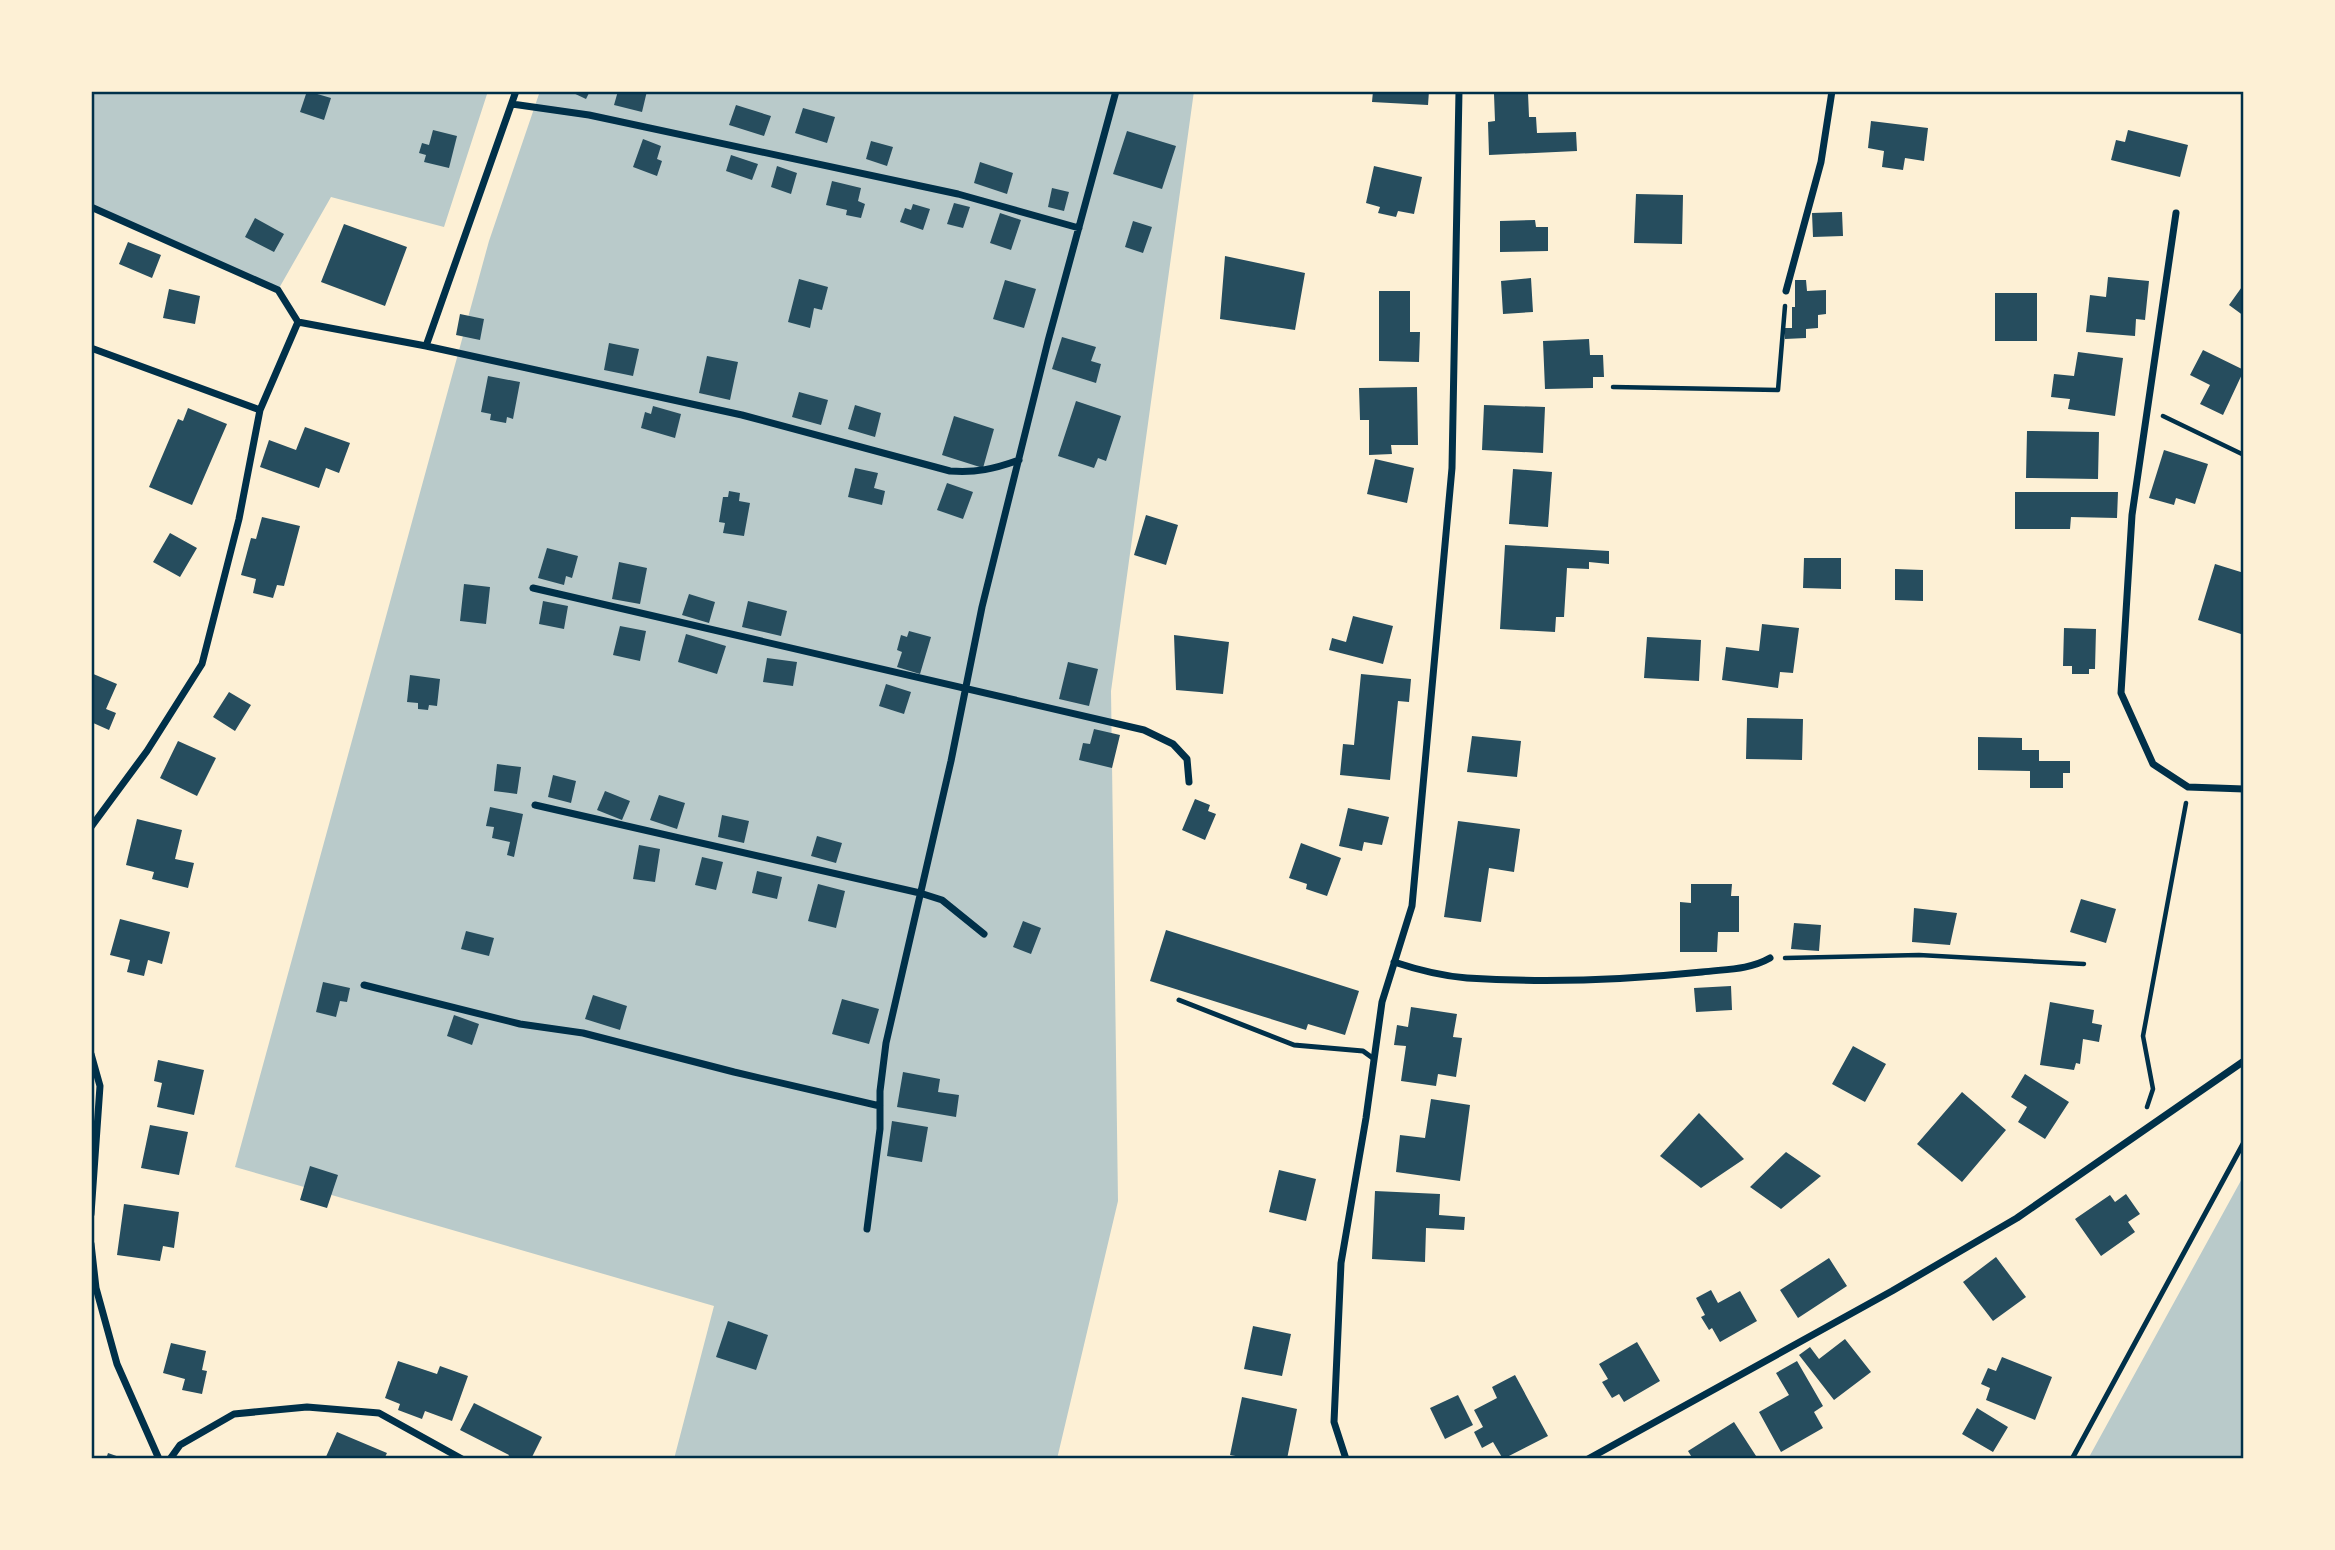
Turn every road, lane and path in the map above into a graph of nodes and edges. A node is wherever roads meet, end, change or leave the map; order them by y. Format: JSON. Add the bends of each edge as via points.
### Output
{"nodes":[{"id":1,"x":516,"y":91,"type":"edge"},
{"id":2,"x":1116,"y":91,"type":"edge"},
{"id":3,"x":1459,"y":91,"type":"edge"},
{"id":4,"x":1832,"y":91,"type":"edge"},
{"id":5,"x":512,"y":104,"type":"junction"},
{"id":6,"x":91,"y":207,"type":"edge"},
{"id":7,"x":2176,"y":213,"type":"dead end"},
{"id":8,"x":1079,"y":228,"type":"junction"},
{"id":9,"x":1786,"y":291,"type":"joint"},
{"id":10,"x":298,"y":322,"type":"junction"},
{"id":11,"x":426,"y":346,"type":"junction"},
{"id":12,"x":91,"y":348,"type":"edge"},
{"id":13,"x":1613,"y":387,"type":"dead end"},
{"id":14,"x":260,"y":410,"type":"junction"},
{"id":15,"x":2147,"y":410,"type":"junction"},
{"id":16,"x":2244,"y":455,"type":"edge"},
{"id":17,"x":1019,"y":460,"type":"junction"},
{"id":18,"x":533,"y":588,"type":"dead end"},
{"id":19,"x":965,"y":691,"type":"junction"},
{"id":20,"x":1189,"y":782,"type":"dead end"},
{"id":21,"x":2188,"y":787,"type":"junction"},
{"id":22,"x":2244,"y":789,"type":"edge"},
{"id":23,"x":535,"y":806,"type":"dead end"},
{"id":24,"x":91,"y":827,"type":"edge"},
{"id":25,"x":920,"y":893,"type":"junction"},
{"id":26,"x":984,"y":934,"type":"dead end"},
{"id":27,"x":1770,"y":958,"type":"joint"},
{"id":28,"x":1394,"y":962,"type":"junction"},
{"id":29,"x":2084,"y":964,"type":"dead end"},
{"id":30,"x":364,"y":985,"type":"dead end"},
{"id":31,"x":1179,"y":1000,"type":"dead end"},
{"id":32,"x":91,"y":1054,"type":"edge"},
{"id":33,"x":1374,"y":1059,"type":"junction"},
{"id":34,"x":2244,"y":1061,"type":"edge"},
{"id":35,"x":880,"y":1106,"type":"junction"},
{"id":36,"x":2138,"y":1134,"type":"junction"},
{"id":37,"x":2244,"y":1142,"type":"edge"},
{"id":38,"x":91,"y":1214,"type":"edge"},
{"id":39,"x":867,"y":1229,"type":"dead end"},
{"id":40,"x":91,"y":1244,"type":"edge"},
{"id":41,"x":159,"y":1459,"type":"edge"},
{"id":42,"x":170,"y":1459,"type":"edge"},
{"id":43,"x":462,"y":1459,"type":"edge"},
{"id":44,"x":1346,"y":1459,"type":"edge"},
{"id":45,"x":1588,"y":1459,"type":"edge"},
{"id":46,"x":2072,"y":1459,"type":"edge"}],
"edges":[{"from":1,"to":5,"type":"street"},
{"from":2,"to":8,"type":"street"},
{"from":3,"to":28,"type":"street","via":[[1452,468],[1412,906]]},
{"from":4,"to":9,"type":"street","via":[[1821,162]]},
{"from":5,"to":8,"type":"street","via":[[589,115],[958,194]]},
{"from":5,"to":11,"type":"street"},
{"from":6,"to":10,"type":"street","via":[[278,290]]},
{"from":7,"to":15,"type":"street"},
{"from":8,"to":17,"type":"street"},
{"from":9,"to":13,"type":"path","via":[[1778,390]]},
{"from":10,"to":11,"type":"street"},
{"from":10,"to":14,"type":"street"},
{"from":11,"to":17,"type":"street","via":[[742,415],[950,471],[988,471]]},
{"from":12,"to":14,"type":"street"},
{"from":14,"to":24,"type":"street","via":[[239,519],[202,664],[147,751]]},
{"from":15,"to":16,"type":"path"},
{"from":15,"to":21,"type":"street","via":[[2132,515],[2122,693],[2153,764]]},
{"from":17,"to":19,"type":"street"},
{"from":18,"to":19,"type":"street"},
{"from":19,"to":20,"type":"street","via":[[1144,730],[1173,744],[1187,758]]},
{"from":19,"to":25,"type":"street"},
{"from":21,"to":22,"type":"street"},
{"from":21,"to":36,"type":"path","via":[[2143,1036],[2153,1089]]},
{"from":23,"to":25,"type":"street"},
{"from":25,"to":26,"type":"street","via":[[942,900]]},
{"from":25,"to":35,"type":"street","via":[[886,1042]]},
{"from":27,"to":28,"type":"street","via":[[1755,966],[1660,976],[1549,979],[1466,978]]},
{"from":27,"to":29,"type":"path","via":[[1919,955]]},
{"from":28,"to":33,"type":"street","via":[[1382,1002]]},
{"from":30,"to":35,"type":"street"},
{"from":31,"to":33,"type":"lane","via":[[1294,1045],[1363,1051]]},
{"from":32,"to":38,"type":"street","via":[[100,1086]]},
{"from":33,"to":44,"type":"street","via":[[1341,1263],[1334,1422]]},
{"from":34,"to":36,"type":"street"},
{"from":35,"to":39,"type":"street"},
{"from":36,"to":45,"type":"street","via":[[2017,1218]]},
{"from":37,"to":46,"type":"lane"},
{"from":40,"to":41,"type":"street","via":[[96,1289],[117,1364]]},
{"from":42,"to":43,"type":"street","via":[[180,1445],[234,1415],[307,1407],[379,1413]]}]}
